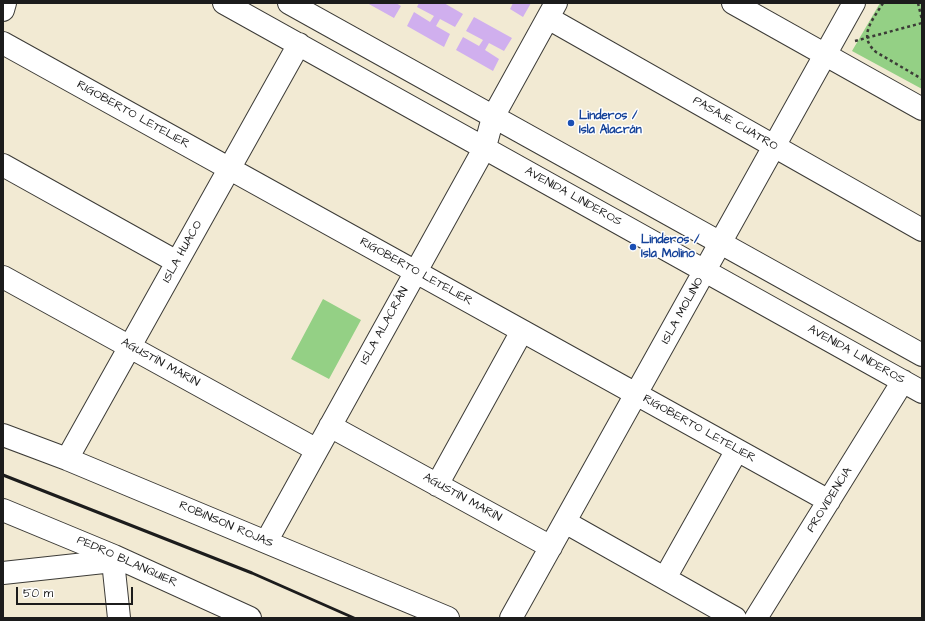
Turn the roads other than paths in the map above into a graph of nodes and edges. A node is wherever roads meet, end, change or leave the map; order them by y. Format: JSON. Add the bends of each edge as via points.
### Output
{"nodes":[{"id":1,"x":5,"y":3,"type":"edge"},
{"id":2,"x":224,"y":3,"type":"edge"},
{"id":3,"x":289,"y":3,"type":"edge"},
{"id":4,"x":733,"y":3,"type":"edge"},
{"id":5,"x":854,"y":3,"type":"edge"},
{"id":6,"x":3,"y":10,"type":"edge"},
{"id":7,"x":552,"y":10,"type":"edge"},
{"id":8,"x":3,"y":43,"type":"edge"},
{"id":9,"x":299,"y":44,"type":"junction"},
{"id":10,"x":825,"y":55,"type":"junction"},
{"id":11,"x":922,"y":109,"type":"edge"},
{"id":12,"x":493,"y":116,"type":"junction"},
{"id":13,"x":774,"y":146,"type":"junction"},
{"id":14,"x":485,"y":147,"type":"junction"},
{"id":15,"x":3,"y":165,"type":"edge"},
{"id":16,"x":229,"y":169,"type":"junction"},
{"id":17,"x":922,"y":230,"type":"edge"},
{"id":18,"x":720,"y":243,"type":"junction"},
{"id":19,"x":177,"y":262,"type":"junction"},
{"id":20,"x":705,"y":271,"type":"junction"},
{"id":21,"x":416,"y":272,"type":"junction"},
{"id":22,"x":3,"y":277,"type":"edge"},
{"id":23,"x":522,"y":331,"type":"junction"},
{"id":24,"x":129,"y":346,"type":"junction"},
{"id":25,"x":922,"y":355,"type":"edge"},
{"id":26,"x":903,"y":382,"type":"junction"},
{"id":27,"x":922,"y":392,"type":"edge"},
{"id":28,"x":636,"y":394,"type":"junction"},
{"id":29,"x":330,"y":426,"type":"junction"},
{"id":30,"x":3,"y":435,"type":"edge"},
{"id":31,"x":317,"y":450,"type":"junction"},
{"id":32,"x":737,"y":450,"type":"junction"},
{"id":33,"x":67,"y":459,"type":"junction"},
{"id":34,"x":438,"y":485,"type":"junction"},
{"id":35,"x":829,"y":501,"type":"junction"},
{"id":36,"x":3,"y":510,"type":"edge"},
{"id":37,"x":565,"y":522,"type":"junction"},
{"id":38,"x":266,"y":542,"type":"junction"},
{"id":39,"x":551,"y":547,"type":"junction"},
{"id":40,"x":114,"y":558,"type":"junction"},
{"id":41,"x":3,"y":574,"type":"edge"},
{"id":42,"x":665,"y":578,"type":"junction"},
{"id":43,"x":219,"y":611,"type":"edge"},
{"id":44,"x":119,"y":618,"type":"edge"},
{"id":45,"x":250,"y":618,"type":"edge"},
{"id":46,"x":448,"y":618,"type":"edge"},
{"id":47,"x":511,"y":618,"type":"edge"},
{"id":48,"x":735,"y":618,"type":"edge"},
{"id":49,"x":756,"y":618,"type":"edge"}],
"edges":[{"from":1,"to":6,"type":"street"},
{"from":2,"to":9,"type":"street","name":"AVENIDA LINDEROS"},
{"from":3,"to":12,"type":"street"},
{"from":4,"to":10,"type":"street"},
{"from":5,"to":10,"type":"street","name":"ISLA MOLINO"},
{"from":7,"to":12,"type":"street","name":"ISLA ALACRÁN"},
{"from":7,"to":13,"type":"street","name":"PASAJE CUATRO"},
{"from":8,"to":16,"type":"street","name":"RIGOBERTO LETELIER"},
{"from":9,"to":14,"type":"street","name":"AVENIDA LINDEROS"},
{"from":9,"to":16,"type":"street","name":"ISLA HUACO"},
{"from":10,"to":11,"type":"street"},
{"from":10,"to":13,"type":"street","name":"ISLA MOLINO"},
{"from":12,"to":14,"type":"street","name":"ISLA ALACRÁN"},
{"from":12,"to":18,"type":"street"},
{"from":13,"to":17,"type":"street","name":"PASAJE CUATRO"},
{"from":13,"to":18,"type":"street","name":"ISLA MOLINO"},
{"from":14,"to":20,"type":"street","name":"AVENIDA LINDEROS"},
{"from":14,"to":21,"type":"street","name":"ISLA ALACRÁN"},
{"from":15,"to":19,"type":"street"},
{"from":16,"to":19,"type":"street","name":"ISLA HUACO"},
{"from":16,"to":21,"type":"street","name":"RIGOBERTO LETELIER"},
{"from":18,"to":20,"type":"street","name":"ISLA MOLINO"},
{"from":18,"to":25,"type":"street"},
{"from":19,"to":24,"type":"street","name":"ISLA HUACO"},
{"from":20,"to":26,"type":"street","name":"AVENIDA LINDEROS"},
{"from":20,"to":28,"type":"street","name":"ISLA MOLINO"},
{"from":21,"to":23,"type":"street","name":"RIGOBERTO LETELIER"},
{"from":21,"to":29,"type":"street","name":"ISLA ALACRÁN"},
{"from":22,"to":24,"type":"street","name":"AGUSTÍN MARÍN"},
{"from":23,"to":28,"type":"street","name":"RIGOBERTO LETELIER"},
{"from":23,"to":34,"type":"street"},
{"from":24,"to":31,"type":"street","name":"AGUSTÍN MARÍN"},
{"from":24,"to":33,"type":"street","name":"ISLA HUACO"},
{"from":26,"to":27,"type":"street","name":"AVENIDA LINDEROS"},
{"from":26,"to":35,"type":"street","name":"PROVIDENCIA"},
{"from":28,"to":32,"type":"street","name":"RIGOBERTO LETELIER"},
{"from":28,"to":37,"type":"street","name":"ISLA MOLINO"},
{"from":29,"to":31,"type":"street","name":"ISLA ALACRÁN"},
{"from":29,"to":34,"type":"street","name":"AGUSTÍN MARÍN"},
{"from":30,"to":33,"type":"street","name":"ROBINSON ROJAS"},
{"from":31,"to":38,"type":"street","name":"ISLA ALACRÁN"},
{"from":32,"to":35,"type":"street","name":"RIGOBERTO LETELIER"},
{"from":32,"to":42,"type":"street"},
{"from":33,"to":38,"type":"street","name":"ROBINSON ROJAS"},
{"from":34,"to":39,"type":"street","name":"AGUSTÍN MARÍN"},
{"from":35,"to":49,"type":"street","name":"PROVIDENCIA"},
{"from":36,"to":40,"type":"street","name":"PEDRO BLANQUIER"},
{"from":37,"to":39,"type":"street","name":"ISLA MOLINO"},
{"from":37,"to":42,"type":"street"},
{"from":38,"to":46,"type":"street","name":"ROBINSON ROJAS"},
{"from":39,"to":47,"type":"street","name":"ISLA MOLINO"},
{"from":40,"to":41,"type":"street"},
{"from":40,"to":43,"type":"street","name":"PEDRO BLANQUIER"},
{"from":40,"to":44,"type":"street"},
{"from":42,"to":48,"type":"street"},
{"from":43,"to":45,"type":"street","name":"PEDRO BLANQUIER"}]}
